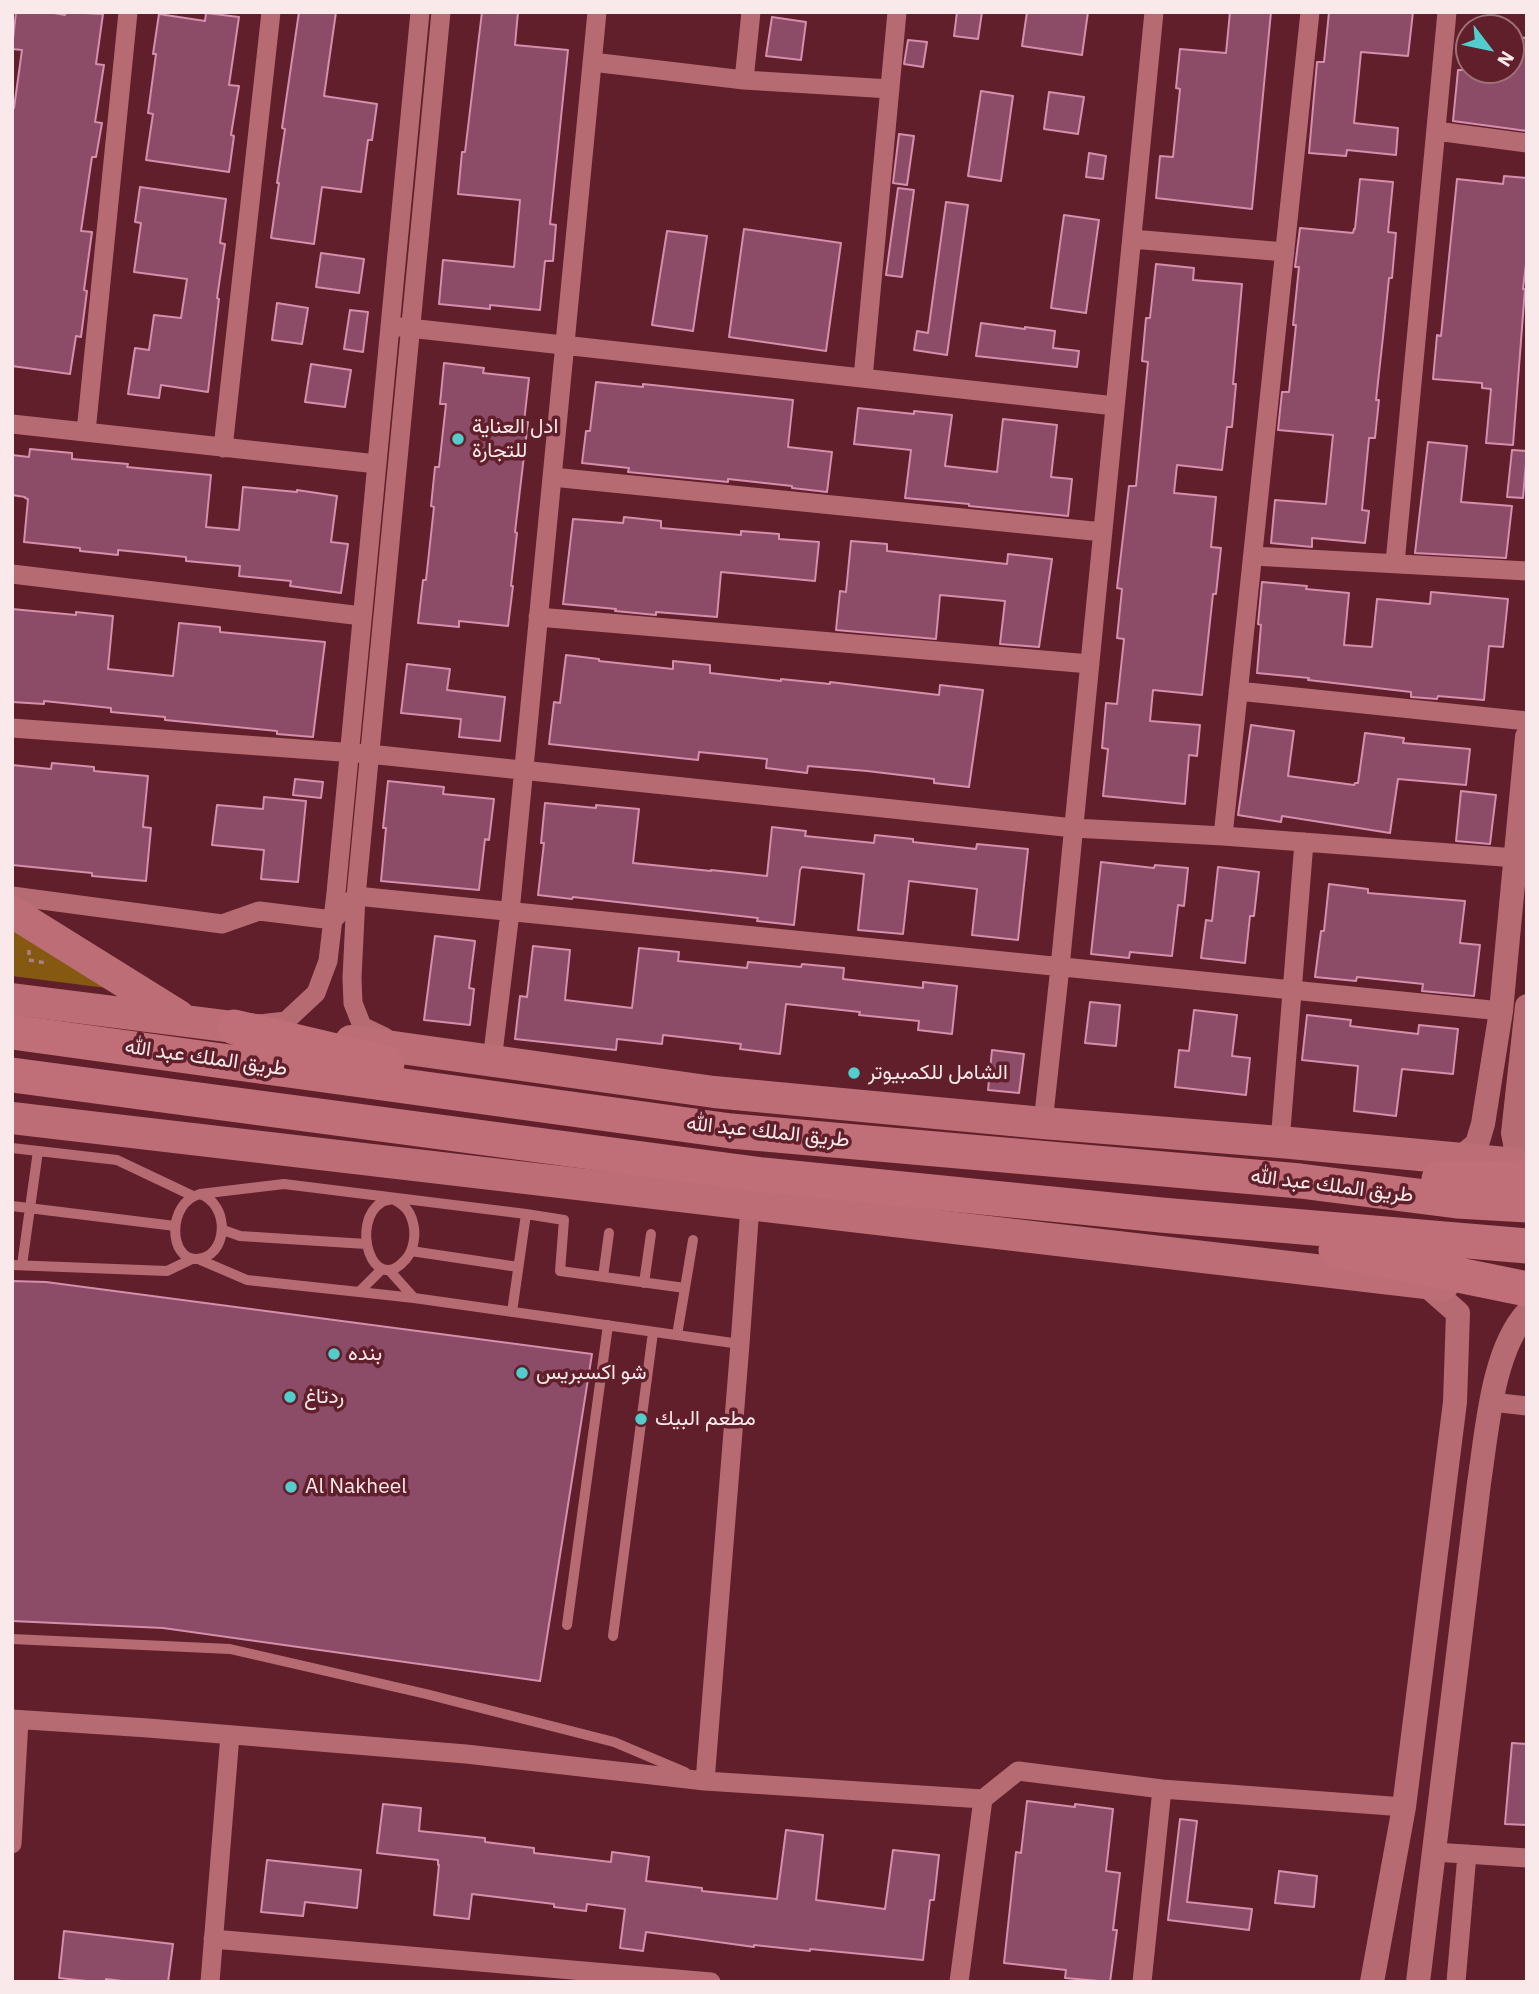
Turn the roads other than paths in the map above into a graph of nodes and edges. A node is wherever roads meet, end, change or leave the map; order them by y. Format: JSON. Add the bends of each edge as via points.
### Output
{"nodes":[{"id":1,"x":128,"y":12,"type":"edge"},
{"id":2,"x":271,"y":12,"type":"edge"},
{"id":3,"x":420,"y":12,"type":"edge"},
{"id":4,"x":440,"y":12,"type":"edge"},
{"id":5,"x":597,"y":12,"type":"edge"},
{"id":6,"x":751,"y":12,"type":"edge"},
{"id":7,"x":897,"y":12,"type":"edge"},
{"id":8,"x":1154,"y":12,"type":"edge"},
{"id":9,"x":1310,"y":12,"type":"edge"},
{"id":10,"x":1447,"y":12,"type":"edge"},
{"id":11,"x":592,"y":62,"type":"junction"},
{"id":12,"x":744,"y":80,"type":"junction"},
{"id":13,"x":890,"y":89,"type":"junction"},
{"id":14,"x":1436,"y":131,"type":"junction"},
{"id":15,"x":1527,"y":142,"type":"edge"},
{"id":16,"x":1132,"y":239,"type":"junction"},
{"id":17,"x":1285,"y":252,"type":"junction"},
{"id":18,"x":400,"y":327,"type":"junction"},
{"id":19,"x":564,"y":346,"type":"junction"},
{"id":20,"x":863,"y":379,"type":"junction"},
{"id":21,"x":1115,"y":406,"type":"junction"},
{"id":22,"x":12,"y":424,"type":"edge"},
{"id":23,"x":86,"y":432,"type":"junction"},
{"id":24,"x":223,"y":447,"type":"junction"},
{"id":25,"x":377,"y":464,"type":"junction"},
{"id":26,"x":552,"y":477,"type":"junction"},
{"id":27,"x":1103,"y":532,"type":"junction"},
{"id":28,"x":1253,"y":556,"type":"junction"},
{"id":29,"x":1395,"y":563,"type":"junction"},
{"id":30,"x":1527,"y":571,"type":"edge"},
{"id":31,"x":12,"y":574,"type":"edge"},
{"id":32,"x":362,"y":616,"type":"junction"},
{"id":33,"x":538,"y":617,"type":"junction"},
{"id":34,"x":1090,"y":664,"type":"junction"},
{"id":35,"x":1238,"y":691,"type":"junction"},
{"id":36,"x":1527,"y":721,"type":"edge"},
{"id":37,"x":12,"y":728,"type":"edge"},
{"id":38,"x":1527,"y":737,"type":"edge"},
{"id":39,"x":359,"y":754,"type":"junction"},
{"id":40,"x":523,"y":771,"type":"junction"},
{"id":41,"x":1074,"y":828,"type":"junction"},
{"id":42,"x":1223,"y":836,"type":"junction"},
{"id":43,"x":1304,"y":842,"type":"junction"},
{"id":44,"x":1516,"y":858,"type":"junction"},
{"id":45,"x":12,"y":895,"type":"edge"},
{"id":46,"x":356,"y":896,"type":"junction"},
{"id":47,"x":12,"y":912,"type":"edge"},
{"id":48,"x":510,"y":912,"type":"junction"},
{"id":49,"x":333,"y":920,"type":"junction"},
{"id":50,"x":1060,"y":967,"type":"junction"},
{"id":51,"x":1292,"y":990,"type":"junction"},
{"id":52,"x":12,"y":999,"type":"edge"},
{"id":53,"x":1527,"y":1006,"type":"edge"},
{"id":54,"x":1501,"y":1011,"type":"junction"},
{"id":55,"x":189,"y":1022,"type":"junction"},
{"id":56,"x":234,"y":1027,"type":"junction"},
{"id":57,"x":12,"y":1032,"type":"edge"},
{"id":58,"x":424,"y":1050,"type":"junction"},
{"id":59,"x":492,"y":1061,"type":"junction"},
{"id":60,"x":12,"y":1075,"type":"edge"},
{"id":61,"x":12,"y":1118,"type":"edge"},
{"id":62,"x":1043,"y":1123,"type":"junction"},
{"id":63,"x":731,"y":1130,"type":"junction"},
{"id":64,"x":1280,"y":1142,"type":"junction"},
{"id":65,"x":12,"y":1148,"type":"edge"},
{"id":66,"x":38,"y":1151,"type":"junction"},
{"id":67,"x":1461,"y":1157,"type":"junction"},
{"id":68,"x":1527,"y":1163,"type":"edge"},
{"id":69,"x":1527,"y":1178,"type":"edge"},
{"id":70,"x":1300,"y":1181,"type":"junction"},
{"id":71,"x":196,"y":1195,"type":"junction"},
{"id":72,"x":393,"y":1199,"type":"junction"},
{"id":73,"x":12,"y":1206,"type":"edge"},
{"id":74,"x":750,"y":1206,"type":"junction"},
{"id":75,"x":1527,"y":1206,"type":"edge"},
{"id":76,"x":30,"y":1208,"type":"junction"},
{"id":77,"x":526,"y":1214,"type":"junction"},
{"id":78,"x":1161,"y":1215,"type":"junction"},
{"id":79,"x":175,"y":1226,"type":"junction"},
{"id":80,"x":223,"y":1230,"type":"junction"},
{"id":81,"x":610,"y":1233,"type":"dead end"},
{"id":82,"x":651,"y":1234,"type":"dead end"},
{"id":83,"x":693,"y":1240,"type":"dead end"},
{"id":84,"x":366,"y":1244,"type":"junction"},
{"id":85,"x":1527,"y":1246,"type":"edge"},
{"id":86,"x":411,"y":1251,"type":"junction"},
{"id":87,"x":195,"y":1259,"type":"junction"},
{"id":88,"x":17,"y":1265,"type":"edge"},
{"id":89,"x":518,"y":1267,"type":"junction"},
{"id":90,"x":386,"y":1270,"type":"junction"},
{"id":91,"x":603,"y":1277,"type":"junction"},
{"id":92,"x":644,"y":1283,"type":"junction"},
{"id":93,"x":1425,"y":1284,"type":"junction"},
{"id":94,"x":685,"y":1289,"type":"junction"},
{"id":95,"x":1527,"y":1290,"type":"edge"},
{"id":96,"x":359,"y":1292,"type":"junction"},
{"id":97,"x":414,"y":1298,"type":"junction"},
{"id":98,"x":512,"y":1312,"type":"junction"},
{"id":99,"x":1527,"y":1313,"type":"edge"},
{"id":100,"x":608,"y":1325,"type":"junction"},
{"id":101,"x":653,"y":1332,"type":"junction"},
{"id":102,"x":677,"y":1335,"type":"junction"},
{"id":103,"x":740,"y":1343,"type":"junction"},
{"id":104,"x":1455,"y":1402,"type":"junction"},
{"id":105,"x":1492,"y":1402,"type":"junction"},
{"id":106,"x":1527,"y":1406,"type":"edge"},
{"id":107,"x":567,"y":1625,"type":"dead end"},
{"id":108,"x":613,"y":1636,"type":"dead end"},
{"id":109,"x":12,"y":1639,"type":"edge"},
{"id":110,"x":16,"y":1720,"type":"edge"},
{"id":111,"x":230,"y":1735,"type":"junction"},
{"id":112,"x":705,"y":1781,"type":"junction"},
{"id":113,"x":1162,"y":1788,"type":"junction"},
{"id":114,"x":983,"y":1798,"type":"junction"},
{"id":115,"x":1404,"y":1807,"type":"junction"},
{"id":116,"x":12,"y":1844,"type":"edge"},
{"id":117,"x":1434,"y":1852,"type":"junction"},
{"id":118,"x":1467,"y":1854,"type":"junction"},
{"id":119,"x":1527,"y":1858,"type":"edge"},
{"id":120,"x":213,"y":1939,"type":"junction"},
{"id":121,"x":209,"y":1982,"type":"edge"},
{"id":122,"x":710,"y":1982,"type":"edge"},
{"id":123,"x":959,"y":1982,"type":"edge"},
{"id":124,"x":1142,"y":1982,"type":"edge"},
{"id":125,"x":1372,"y":1982,"type":"edge"},
{"id":126,"x":1418,"y":1982,"type":"edge"},
{"id":127,"x":1456,"y":1982,"type":"edge"}],
"edges":[{"from":1,"to":23,"type":"street"},
{"from":2,"to":24,"type":"street"},
{"from":3,"to":18,"type":"street"},
{"from":4,"to":18,"type":"street"},
{"from":5,"to":11,"type":"street"},
{"from":6,"to":12,"type":"street"},
{"from":7,"to":13,"type":"street"},
{"from":8,"to":16,"type":"street"},
{"from":9,"to":17,"type":"street"},
{"from":10,"to":14,"type":"street"},
{"from":11,"to":12,"type":"street"},
{"from":11,"to":19,"type":"street"},
{"from":12,"to":13,"type":"street"},
{"from":13,"to":20,"type":"street"},
{"from":14,"to":15,"type":"street"},
{"from":14,"to":29,"type":"street"},
{"from":16,"to":17,"type":"street"},
{"from":16,"to":21,"type":"street"},
{"from":17,"to":28,"type":"street"},
{"from":18,"to":19,"type":"street"},
{"from":18,"to":25,"type":"street"},
{"from":18,"to":39,"type":"street"},
{"from":19,"to":20,"type":"street"},
{"from":19,"to":26,"type":"street"},
{"from":20,"to":21,"type":"street"},
{"from":21,"to":27,"type":"street"},
{"from":22,"to":23,"type":"street"},
{"from":23,"to":24,"type":"street"},
{"from":24,"to":25,"type":"street"},
{"from":25,"to":32,"type":"street"},
{"from":26,"to":27,"type":"street"},
{"from":26,"to":33,"type":"street"},
{"from":27,"to":34,"type":"street"},
{"from":28,"to":29,"type":"street"},
{"from":28,"to":35,"type":"street"},
{"from":29,"to":30,"type":"street"},
{"from":31,"to":32,"type":"street"},
{"from":32,"to":39,"type":"street"},
{"from":33,"to":34,"type":"street"},
{"from":33,"to":40,"type":"street"},
{"from":34,"to":41,"type":"street"},
{"from":35,"to":36,"type":"street"},
{"from":35,"to":42,"type":"street"},
{"from":37,"to":39,"type":"street"},
{"from":38,"to":44,"type":"street"},
{"from":39,"to":40,"type":"street"},
{"from":39,"to":46,"type":"street"},
{"from":39,"to":49,"type":"street"},
{"from":40,"to":41,"type":"street"},
{"from":40,"to":48,"type":"street"},
{"from":41,"to":42,"type":"street"},
{"from":41,"to":50,"type":"street"},
{"from":42,"to":43,"type":"street"},
{"from":43,"to":44,"type":"street"},
{"from":43,"to":51,"type":"street"},
{"from":44,"to":54,"type":"street"},
{"from":45,"to":49,"type":"street","via":[[222,924],[260,911]]},
{"from":46,"to":48,"type":"street"},
{"from":46,"to":49,"type":"street"},
{"from":46,"to":58,"type":"street","via":[[353,1003],[362,1026]]},
{"from":47,"to":55,"type":"main road"},
{"from":48,"to":50,"type":"street"},
{"from":48,"to":59,"type":"street"},
{"from":49,"to":56,"type":"street","via":[[328,961],[316,993],[286,1021]]},
{"from":50,"to":51,"type":"street"},
{"from":50,"to":62,"type":"street"},
{"from":51,"to":54,"type":"street"},
{"from":51,"to":64,"type":"street"},
{"from":52,"to":55,"type":"main road","name":"طريق الملك عبد الله"},
{"from":53,"to":68,"type":"street","via":[[1513,1133],[1516,1149]]},
{"from":54,"to":67,"type":"street","via":[[1483,1124],[1477,1144]]},
{"from":55,"to":56,"type":"main road","name":"طريق الملك عبد الله"},
{"from":56,"to":58,"type":"main road","name":"طريق الملك عبد الله"},
{"from":56,"to":63,"type":"highway","via":[[376,1061]]},
{"from":57,"to":63,"type":"highway","name":"طريق الملك عبد الله"},
{"from":58,"to":59,"type":"main road","name":"طريق الملك عبد الله"},
{"from":59,"to":62,"type":"main road","name":"طريق الملك عبد الله","via":[[714,1092]]},
{"from":60,"to":78,"type":"highway","name":"طريق الملك عبد الله","via":[[763,1175]]},
{"from":61,"to":74,"type":"main road"},
{"from":62,"to":64,"type":"main road","name":"طريق الملك عبد الله"},
{"from":63,"to":70,"type":"highway","name":"طريق الملك عبد الله"},
{"from":64,"to":67,"type":"main road","name":"طريق الملك عبد الله"},
{"from":65,"to":66,"type":"lane"},
{"from":66,"to":71,"type":"lane","via":[[117,1160]]},
{"from":66,"to":76,"type":"lane"},
{"from":67,"to":68,"type":"main road","name":"طريق الملك عبد الله"},
{"from":69,"to":70,"type":"highway"},
{"from":70,"to":75,"type":"highway","name":"طريق الملك عبد الله"},
{"from":71,"to":72,"type":"lane","via":[[284,1184]]},
{"from":71,"to":79,"type":"lane","via":[[185,1201]]},
{"from":71,"to":80,"type":"lane","via":[[206,1196],[218,1209]]},
{"from":72,"to":77,"type":"lane"},
{"from":72,"to":84,"type":"lane","via":[[381,1202],[368,1220]]},
{"from":72,"to":86,"type":"lane","via":[[403,1204],[412,1219]]},
{"from":73,"to":76,"type":"lane"},
{"from":74,"to":93,"type":"main road"},
{"from":74,"to":103,"type":"street"},
{"from":76,"to":79,"type":"lane"},
{"from":76,"to":88,"type":"lane"},
{"from":77,"to":89,"type":"lane"},
{"from":77,"to":91,"type":"lane","via":[[564,1220],[560,1271]]},
{"from":78,"to":85,"type":"highway","name":"طريق الملك عبد الله"},
{"from":78,"to":95,"type":"highway"},
{"from":79,"to":87,"type":"lane","via":[[183,1253]]},
{"from":80,"to":84,"type":"lane","via":[[240,1236]]},
{"from":80,"to":87,"type":"lane","via":[[214,1250]]},
{"from":81,"to":91,"type":"lane"},
{"from":82,"to":92,"type":"lane"},
{"from":83,"to":94,"type":"lane"},
{"from":84,"to":90,"type":"lane","via":[[374,1264]]},
{"from":86,"to":89,"type":"lane"},
{"from":86,"to":90,"type":"lane","via":[[405,1260]]},
{"from":87,"to":88,"type":"lane","via":[[167,1271]]},
{"from":87,"to":96,"type":"lane","via":[[247,1280]]},
{"from":89,"to":98,"type":"lane"},
{"from":90,"to":96,"type":"lane"},
{"from":90,"to":97,"type":"lane"},
{"from":91,"to":92,"type":"lane"},
{"from":92,"to":94,"type":"lane"},
{"from":93,"to":95,"type":"main road"},
{"from":93,"to":104,"type":"street","via":[[1458,1313]]},
{"from":94,"to":102,"type":"lane"},
{"from":96,"to":97,"type":"lane"},
{"from":97,"to":98,"type":"lane"},
{"from":98,"to":100,"type":"lane"},
{"from":99,"to":105,"type":"street","via":[[1504,1349]]},
{"from":100,"to":101,"type":"lane"},
{"from":100,"to":107,"type":"lane"},
{"from":101,"to":102,"type":"lane"},
{"from":101,"to":108,"type":"lane"},
{"from":102,"to":103,"type":"lane"},
{"from":103,"to":112,"type":"street"},
{"from":104,"to":105,"type":"street"},
{"from":104,"to":115,"type":"street"},
{"from":105,"to":106,"type":"street"},
{"from":105,"to":117,"type":"street"},
{"from":109,"to":112,"type":"lane","via":[[230,1649],[614,1742]]},
{"from":110,"to":111,"type":"street"},
{"from":110,"to":116,"type":"street"},
{"from":111,"to":112,"type":"street","via":[[466,1754]]},
{"from":111,"to":120,"type":"street"},
{"from":112,"to":114,"type":"street"},
{"from":113,"to":114,"type":"street","via":[[1018,1771]]},
{"from":113,"to":115,"type":"street"},
{"from":113,"to":124,"type":"street"},
{"from":114,"to":123,"type":"street"},
{"from":115,"to":125,"type":"street"},
{"from":117,"to":118,"type":"street"},
{"from":117,"to":126,"type":"street"},
{"from":118,"to":119,"type":"street"},
{"from":118,"to":127,"type":"street"},
{"from":120,"to":121,"type":"street"},
{"from":120,"to":122,"type":"street"}]}
